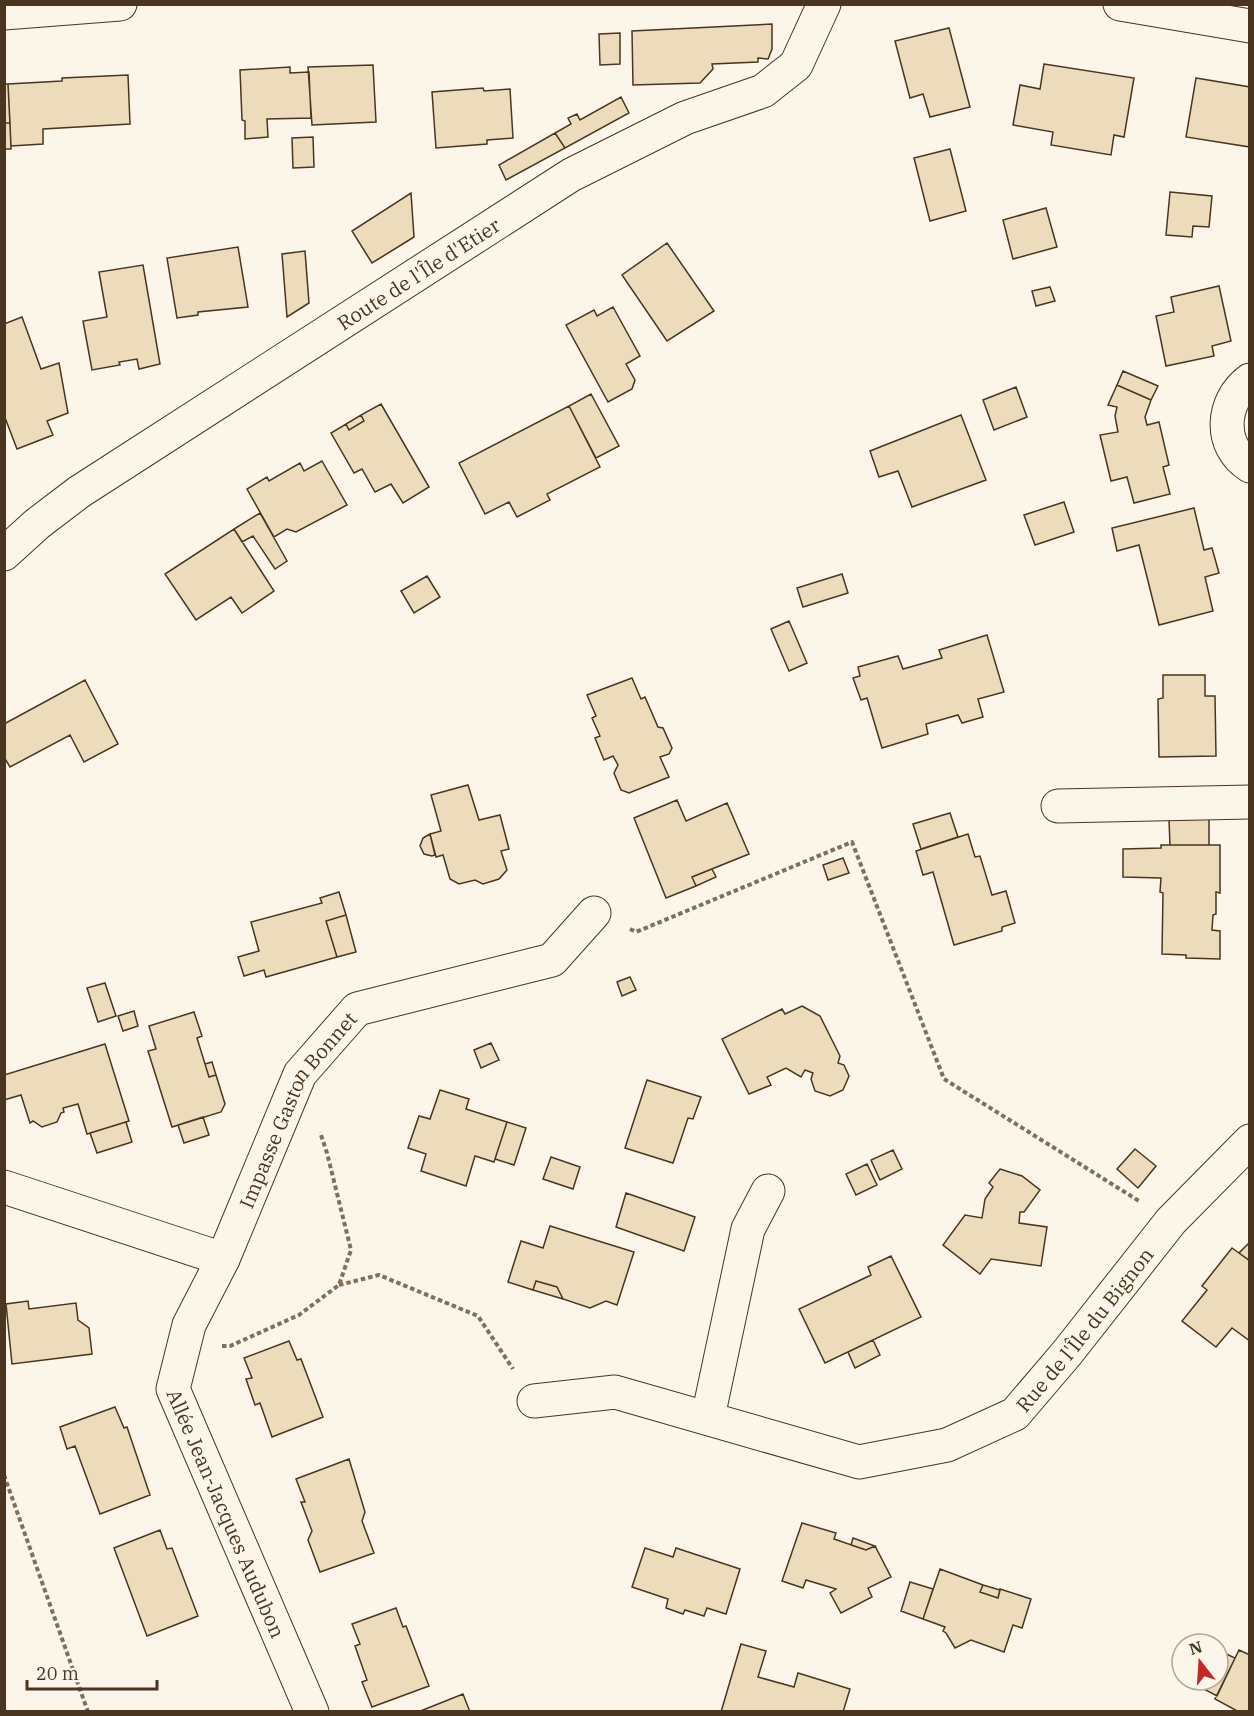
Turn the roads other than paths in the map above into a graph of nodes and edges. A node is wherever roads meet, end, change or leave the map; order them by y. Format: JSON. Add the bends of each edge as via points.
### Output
{"nodes":[{"id":1,"x":120,"y":4,"type":"edge"},
{"id":2,"x":824,"y":4,"type":"edge"},
{"id":3,"x":1120,"y":4,"type":"edge"},
{"id":4,"x":4,"y":13,"type":"edge"},
{"id":5,"x":1250,"y":26,"type":"edge"},
{"id":6,"x":1250,"y":380,"type":"edge"},
{"id":7,"x":1250,"y":466,"type":"edge"},
{"id":8,"x":4,"y":554,"type":"edge"},
{"id":9,"x":1250,"y":802,"type":"edge"},
{"id":10,"x":1058,"y":806,"type":"dead end"},
{"id":11,"x":594,"y":912,"type":"road end"},
{"id":12,"x":1250,"y":1141,"type":"edge"},
{"id":13,"x":4,"y":1187,"type":"edge"},
{"id":14,"x":768,"y":1191,"type":"dead end"},
{"id":15,"x":223,"y":1259,"type":"junction"},
{"id":16,"x":534,"y":1401,"type":"road end"},
{"id":17,"x":708,"y":1417,"type":"junction"},
{"id":18,"x":312,"y":1712,"type":"edge"}],
"edges":[{"from":1,"to":4,"type":"street"},
{"from":2,"to":8,"type":"street","name":"Route de l'Île d'Etier","via":[[796,65],[763,91],[685,118],[571,175],[79,492]]},
{"from":3,"to":5,"type":"street"},
{"from":6,"to":7,"type":"street","via":[[1232,400],[1226,416],[1233,448]]},
{"from":9,"to":10,"type":"street"},
{"from":11,"to":15,"type":"street","name":"Impasse Gaston Bonnet","via":[[552,960],[357,1009],[300,1074]]},
{"from":12,"to":17,"type":"street","name":"Rue de l'Île du Bignon","via":[[1171,1221],[1015,1414],[947,1445],[859,1462]]},
{"from":13,"to":15,"type":"street"},
{"from":14,"to":17,"type":"street","via":[[748,1229]]},
{"from":15,"to":18,"type":"street","name":"Allée Jean-Jacques Audubon","via":[[189,1325],[173,1389]]},
{"from":16,"to":17,"type":"street","name":"Rue de l'Île du Bignon","via":[[615,1392]]}]}
